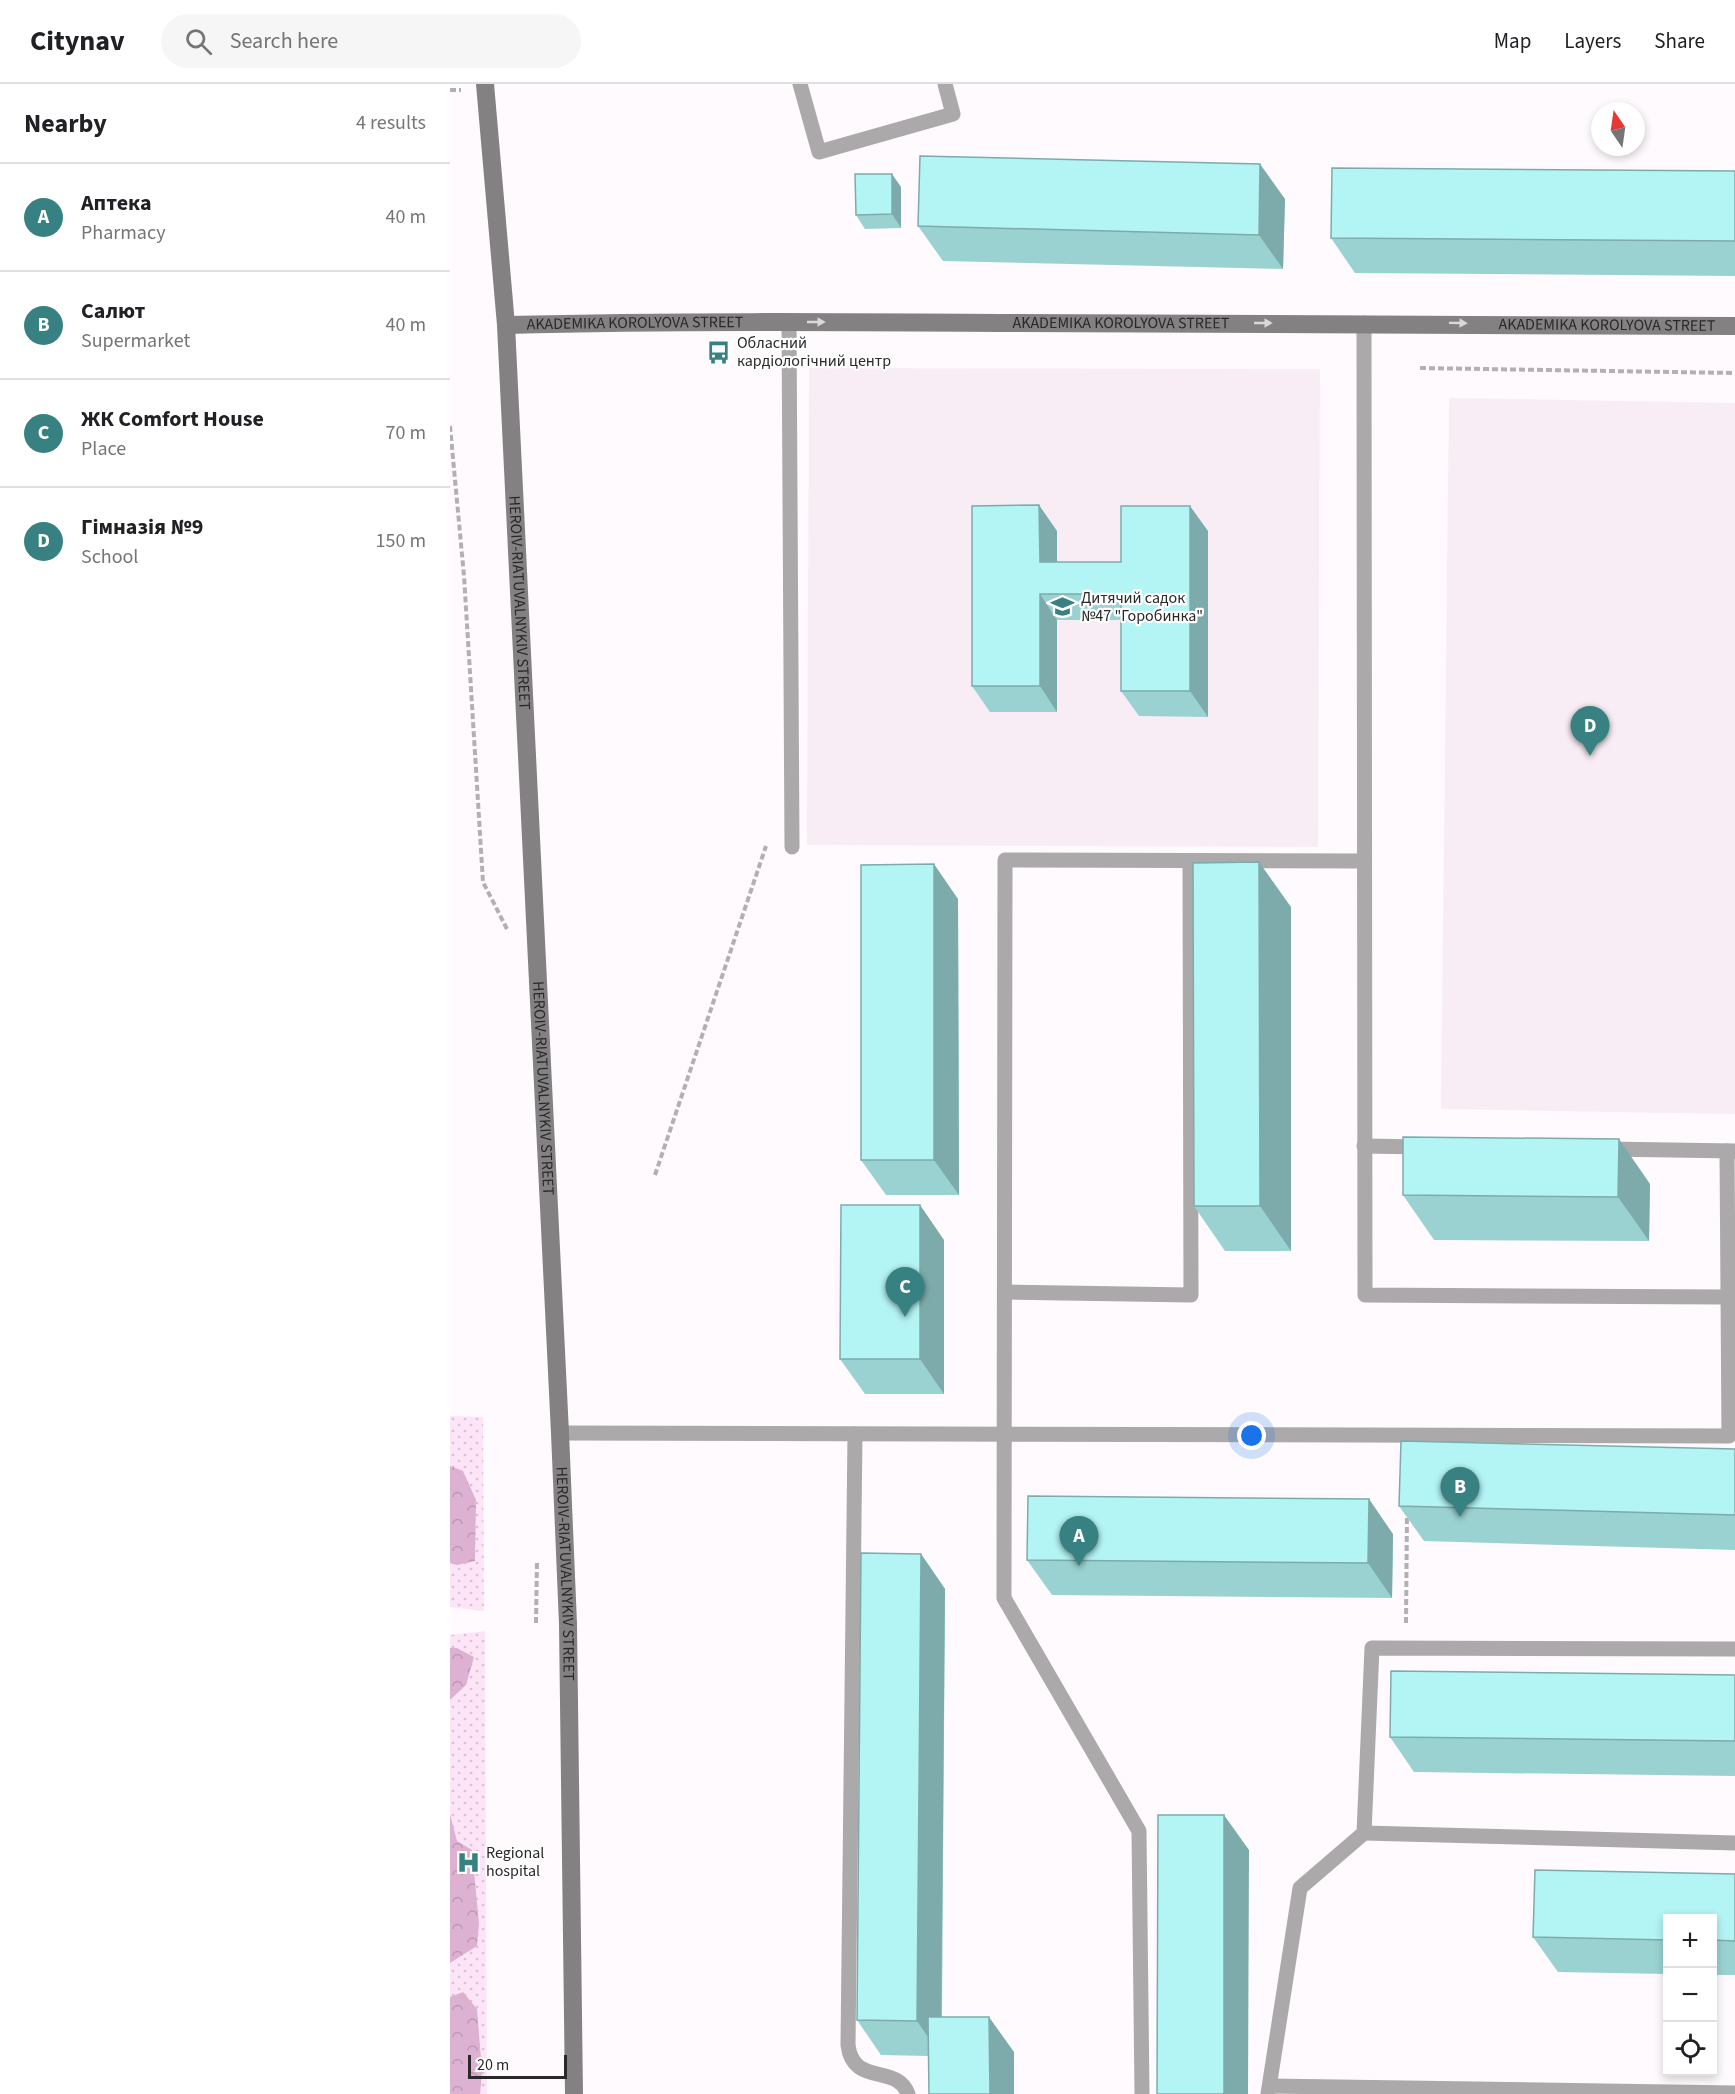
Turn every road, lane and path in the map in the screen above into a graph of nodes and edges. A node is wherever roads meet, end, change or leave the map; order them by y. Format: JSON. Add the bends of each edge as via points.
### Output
{"nodes":[{"id":1,"x":485,"y":84,"type":"edge"},
{"id":2,"x":800,"y":84,"type":"edge"},
{"id":3,"x":945,"y":84,"type":"edge"},
{"id":4,"x":789,"y":322,"type":"junction"},
{"id":5,"x":1364,"y":323,"type":"junction"},
{"id":6,"x":506,"y":325,"type":"junction"},
{"id":7,"x":1735,"y":326,"type":"edge"},
{"id":8,"x":1420,"y":368,"type":"dead end"},
{"id":9,"x":1735,"y":373,"type":"edge"},
{"id":10,"x":450,"y":426,"type":"edge"},
{"id":11,"x":769,"y":837,"type":"dead end"},
{"id":12,"x":792,"y":847,"type":"dead end"},
{"id":13,"x":1190,"y":861,"type":"junction"},
{"id":14,"x":1364,"y":861,"type":"junction"},
{"id":15,"x":513,"y":940,"type":"dead end"},
{"id":16,"x":1364,"y":1146,"type":"junction"},
{"id":17,"x":1435,"y":1147,"type":"edge"},
{"id":18,"x":1586,"y":1149,"type":"edge"},
{"id":19,"x":1731,"y":1151,"type":"edge"},
{"id":20,"x":655,"y":1175,"type":"dead end"},
{"id":21,"x":1005,"y":1292,"type":"junction"},
{"id":22,"x":1728,"y":1297,"type":"junction"},
{"id":23,"x":560,"y":1433,"type":"junction"},
{"id":24,"x":855,"y":1434,"type":"junction"},
{"id":25,"x":1004,"y":1434,"type":"junction"},
{"id":26,"x":1407,"y":1506,"type":"edge"},
{"id":27,"x":1406,"y":1648,"type":"junction"},
{"id":28,"x":1735,"y":1649,"type":"edge"},
{"id":29,"x":1364,"y":1833,"type":"junction"},
{"id":30,"x":1735,"y":1843,"type":"edge"},
{"id":31,"x":1269,"y":2090,"type":"edge"},
{"id":32,"x":1735,"y":2093,"type":"edge"},
{"id":33,"x":574,"y":2094,"type":"edge"},
{"id":34,"x":908,"y":2094,"type":"edge"},
{"id":35,"x":1142,"y":2094,"type":"edge"}],
"edges":[{"from":1,"to":6,"type":"main road","name":"HEROIV-RIATUVALNYKIV STREET"},
{"from":2,"to":3,"type":"lane","via":[[819,152],[953,114]]},
{"from":4,"to":5,"type":"main road","name":"AKADEMIKA KOROLYOVA STREET","one_way":true},
{"from":4,"to":6,"type":"main road","name":"AKADEMIKA KOROLYOVA STREET"},
{"from":4,"to":12,"type":"lane"},
{"from":5,"to":7,"type":"main road","name":"AKADEMIKA KOROLYOVA STREET","one_way":true},
{"from":5,"to":14,"type":"lane"},
{"from":6,"to":23,"type":"main road","name":"HEROIV-RIATUVALNYKIV STREET"},
{"from":8,"to":9,"type":"path"},
{"from":10,"to":15,"type":"path","via":[[464,576],[483,882]]},
{"from":11,"to":20,"type":"path"},
{"from":13,"to":14,"type":"lane"},
{"from":13,"to":21,"type":"lane","via":[[1005,860]]},
{"from":13,"to":21,"type":"lane","via":[[1191,1295]]},
{"from":14,"to":16,"type":"lane"},
{"from":16,"to":17,"type":"lane"},
{"from":16,"to":22,"type":"lane","via":[[1365,1295]]},
{"from":18,"to":19,"type":"lane"},
{"from":19,"to":22,"type":"lane"},
{"from":21,"to":25,"type":"lane"},
{"from":22,"to":25,"type":"lane","via":[[1729,1436]]},
{"from":23,"to":24,"type":"lane"},
{"from":23,"to":33,"type":"main road","name":"HEROIV-RIATUVALNYKIV STREET","via":[[568,1624]]},
{"from":24,"to":25,"type":"lane"},
{"from":24,"to":34,"type":"lane","via":[[848,2045],[855,2064],[864,2071],[898,2080]]},
{"from":25,"to":35,"type":"lane","via":[[1004,1598],[1139,1832]]},
{"from":26,"to":27,"type":"path"},
{"from":27,"to":28,"type":"lane"},
{"from":27,"to":29,"type":"lane","via":[[1372,1648]]},
{"from":29,"to":30,"type":"lane"},
{"from":29,"to":31,"type":"lane","via":[[1300,1888]]},
{"from":31,"to":32,"type":"lane"}]}
